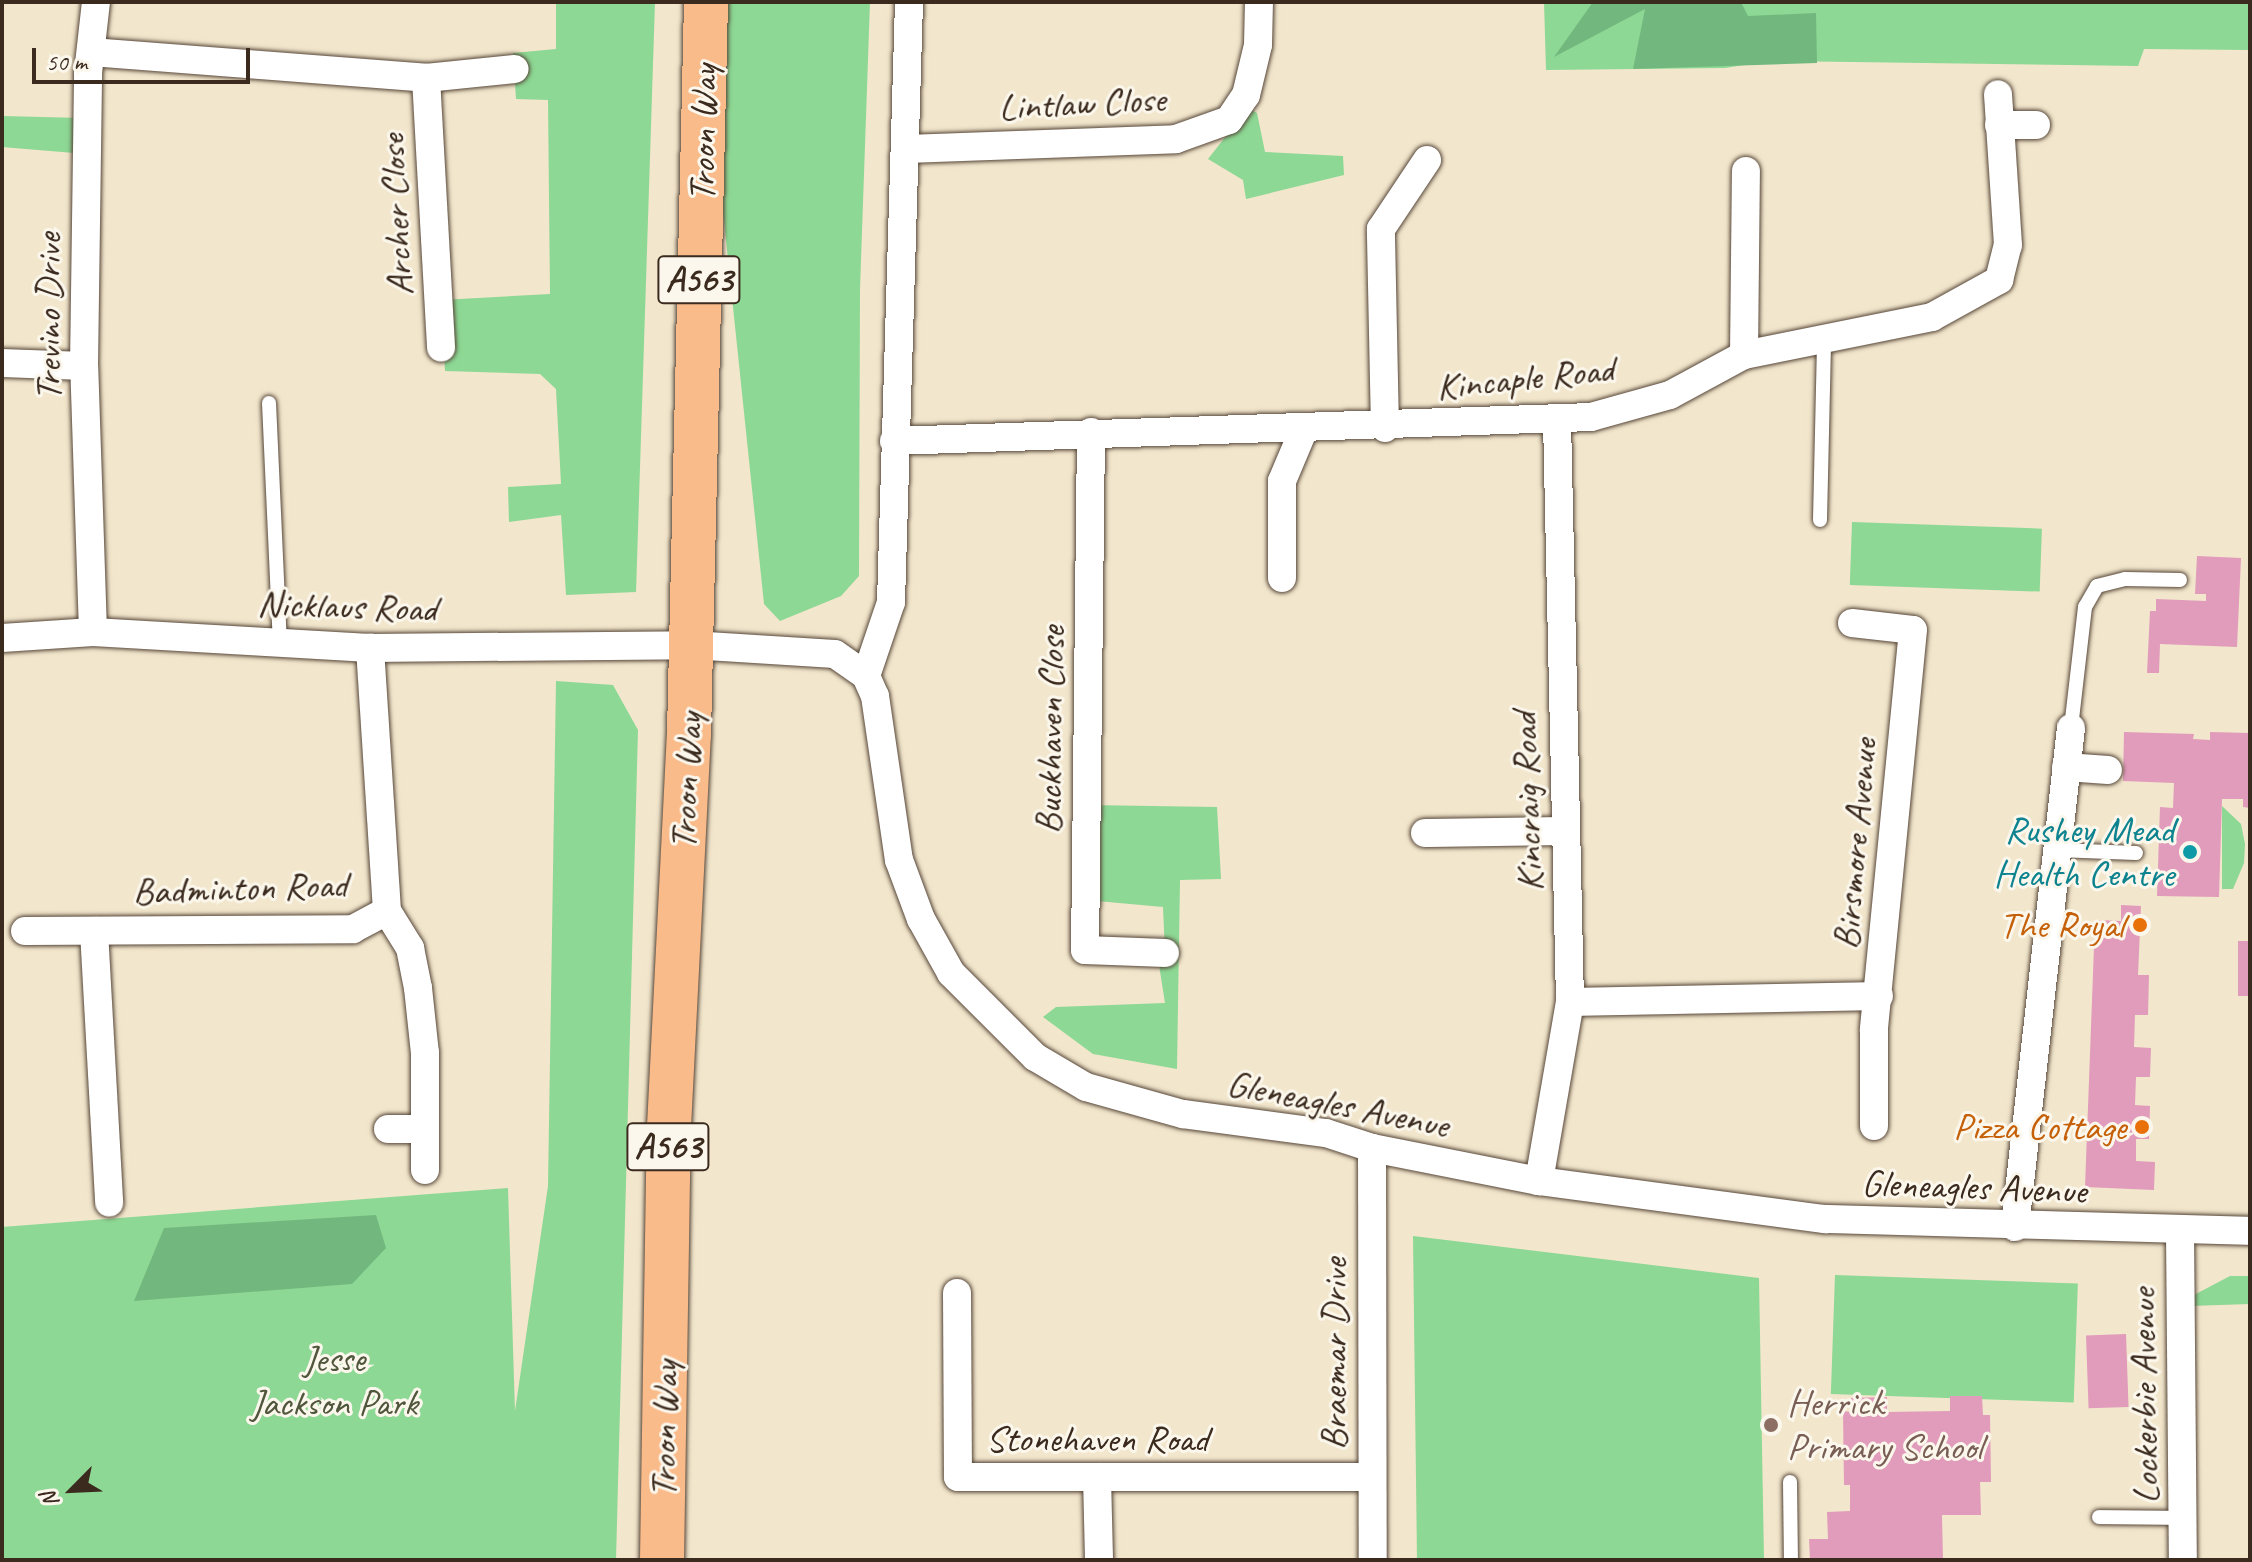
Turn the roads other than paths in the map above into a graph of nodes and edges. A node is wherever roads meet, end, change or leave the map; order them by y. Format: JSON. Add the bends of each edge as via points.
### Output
{"nodes":[{"id":1,"x":96,"y":2,"type":"edge"},
{"id":2,"x":706,"y":2,"type":"edge"},
{"id":3,"x":909,"y":2,"type":"edge"},
{"id":4,"x":1259,"y":2,"type":"edge"},
{"id":5,"x":91,"y":52,"type":"junction"},
{"id":6,"x":515,"y":69,"type":"dead end"},
{"id":7,"x":426,"y":78,"type":"junction"},
{"id":8,"x":1998,"y":94,"type":"dead end"},
{"id":9,"x":1999,"y":125,"type":"junction"},
{"id":10,"x":2036,"y":125,"type":"dead end"},
{"id":11,"x":907,"y":149,"type":"junction"},
{"id":12,"x":1427,"y":160,"type":"dead end"},
{"id":13,"x":1746,"y":171,"type":"dead end"},
{"id":14,"x":1824,"y":337,"type":"junction"},
{"id":15,"x":441,"y":348,"type":"dead end"},
{"id":16,"x":1744,"y":355,"type":"junction"},
{"id":17,"x":2,"y":363,"type":"edge"},
{"id":18,"x":84,"y":366,"type":"junction"},
{"id":19,"x":269,"y":403,"type":"dead end"},
{"id":20,"x":1557,"y":419,"type":"junction"},
{"id":21,"x":1385,"y":428,"type":"junction"},
{"id":22,"x":1304,"y":429,"type":"junction"},
{"id":23,"x":1091,"y":432,"type":"junction"},
{"id":24,"x":894,"y":441,"type":"junction"},
{"id":25,"x":1820,"y":520,"type":"dead end"},
{"id":26,"x":1282,"y":578,"type":"dead end"},
{"id":27,"x":2180,"y":580,"type":"dead end"},
{"id":28,"x":1852,"y":623,"type":"dead end"},
{"id":29,"x":93,"y":632,"type":"junction"},
{"id":30,"x":2,"y":638,"type":"edge"},
{"id":31,"x":280,"y":643,"type":"junction"},
{"id":32,"x":691,"y":645,"type":"junction"},
{"id":33,"x":370,"y":648,"type":"junction"},
{"id":34,"x":866,"y":676,"type":"junction"},
{"id":35,"x":2071,"y":728,"type":"joint"},
{"id":36,"x":2066,"y":767,"type":"junction"},
{"id":37,"x":2108,"y":770,"type":"dead end"},
{"id":38,"x":1566,"y":831,"type":"junction"},
{"id":39,"x":1425,"y":833,"type":"dead end"},
{"id":40,"x":2057,"y":850,"type":"junction"},
{"id":41,"x":2136,"y":853,"type":"dead end"},
{"id":42,"x":387,"y":911,"type":"junction"},
{"id":43,"x":25,"y":931,"type":"dead end"},
{"id":44,"x":94,"y":931,"type":"junction"},
{"id":45,"x":1165,"y":953,"type":"dead end"},
{"id":46,"x":1879,"y":996,"type":"junction"},
{"id":47,"x":1570,"y":1002,"type":"junction"},
{"id":48,"x":1874,"y":1126,"type":"dead end"},
{"id":49,"x":388,"y":1129,"type":"dead end"},
{"id":50,"x":425,"y":1129,"type":"junction"},
{"id":51,"x":1372,"y":1148,"type":"junction"},
{"id":52,"x":425,"y":1170,"type":"dead end"},
{"id":53,"x":1539,"y":1181,"type":"junction"},
{"id":54,"x":109,"y":1203,"type":"dead end"},
{"id":55,"x":2015,"y":1227,"type":"junction"},
{"id":56,"x":2250,"y":1231,"type":"edge"},
{"id":57,"x":2180,"y":1232,"type":"junction"},
{"id":58,"x":957,"y":1293,"type":"dead end"},
{"id":59,"x":1097,"y":1477,"type":"junction"},
{"id":60,"x":1372,"y":1477,"type":"junction"},
{"id":61,"x":1790,"y":1482,"type":"dead end"},
{"id":62,"x":2099,"y":1517,"type":"dead end"},
{"id":63,"x":2183,"y":1518,"type":"junction"},
{"id":64,"x":662,"y":1560,"type":"edge"},
{"id":65,"x":1099,"y":1560,"type":"edge"},
{"id":66,"x":1373,"y":1560,"type":"edge"},
{"id":67,"x":1791,"y":1560,"type":"edge"},
{"id":68,"x":2183,"y":1560,"type":"edge"}],
"edges":[{"from":1,"to":5,"type":"street","name":"Trevino Drive"},
{"from":2,"to":32,"type":"highway","name":"Troon Way","number":"A563"},
{"from":3,"to":11,"type":"street"},
{"from":4,"to":11,"type":"street","name":"Lintlaw Close","via":[[1258,45],[1246,95],[1229,120],[1176,139]]},
{"from":5,"to":7,"type":"street","name":"Archer Close"},
{"from":5,"to":18,"type":"street","name":"Trevino Drive"},
{"from":6,"to":7,"type":"street","name":"Archer Close"},
{"from":7,"to":15,"type":"street","name":"Archer Close"},
{"from":8,"to":9,"type":"street","name":"Kincaple Road"},
{"from":9,"to":10,"type":"street"},
{"from":9,"to":14,"type":"street","name":"Kincaple Road","via":[[2008,245],[1999,280],[1932,317]]},
{"from":11,"to":24,"type":"street"},
{"from":12,"to":21,"type":"street","via":[[1381,229]]},
{"from":13,"to":16,"type":"street"},
{"from":14,"to":16,"type":"street","name":"Kincaple Road"},
{"from":14,"to":25,"type":"lane"},
{"from":16,"to":20,"type":"street","name":"Kincaple Road","via":[[1670,395],[1591,417]]},
{"from":17,"to":18,"type":"street"},
{"from":18,"to":29,"type":"street","name":"Trevino Drive"},
{"from":19,"to":31,"type":"lane"},
{"from":20,"to":21,"type":"street","name":"Kincaple Road"},
{"from":20,"to":38,"type":"street","name":"Kincraig Road"},
{"from":21,"to":22,"type":"street","name":"Kincaple Road"},
{"from":22,"to":23,"type":"street","name":"Kincaple Road"},
{"from":22,"to":26,"type":"street","via":[[1282,481]]},
{"from":23,"to":24,"type":"street","name":"Kincaple Road"},
{"from":23,"to":45,"type":"street","name":"Buckhaven Close","via":[[1085,950]]},
{"from":24,"to":34,"type":"street","via":[[891,602]]},
{"from":27,"to":35,"type":"lane","via":[[2125,579],[2097,586],[2085,607]]},
{"from":28,"to":46,"type":"street","name":"Birsmore Avenue","via":[[1913,630]]},
{"from":29,"to":30,"type":"street","name":"Nicklaus Road"},
{"from":29,"to":31,"type":"street","name":"Nicklaus Road"},
{"from":31,"to":33,"type":"street","name":"Nicklaus Road"},
{"from":32,"to":33,"type":"street","name":"Nicklaus Road"},
{"from":32,"to":34,"type":"street","via":[[826,652]]},
{"from":32,"to":64,"type":"highway","name":"Troon Way","number":"A563","via":[[669,1127]]},
{"from":33,"to":42,"type":"street","name":"Badminton Road"},
{"from":34,"to":51,"type":"street","name":"Gleneagles Avenue","via":[[881,723],[899,860],[921,919],[951,973],[991,1018],[1035,1057],[1086,1087],[1183,1114],[1326,1133]]},
{"from":35,"to":36,"type":"street"},
{"from":36,"to":37,"type":"street"},
{"from":36,"to":40,"type":"street"},
{"from":38,"to":39,"type":"street"},
{"from":38,"to":47,"type":"street","name":"Kincraig Road"},
{"from":40,"to":41,"type":"lane"},
{"from":40,"to":55,"type":"street"},
{"from":42,"to":44,"type":"street","name":"Badminton Road","via":[[353,929]]},
{"from":42,"to":50,"type":"street","name":"Badminton Road","via":[[410,948],[418,988]]},
{"from":43,"to":44,"type":"street","name":"Badminton Road"},
{"from":44,"to":54,"type":"street","name":"Badminton Road"},
{"from":46,"to":47,"type":"street"},
{"from":46,"to":48,"type":"street","name":"Birsmore Avenue"},
{"from":47,"to":53,"type":"street","name":"Kincraig Road"},
{"from":49,"to":50,"type":"street"},
{"from":50,"to":52,"type":"street","name":"Badminton Road"},
{"from":51,"to":53,"type":"street","name":"Gleneagles Avenue"},
{"from":51,"to":60,"type":"street","name":"Braemar Drive"},
{"from":53,"to":55,"type":"street","name":"Gleneagles Avenue","via":[[1825,1219]]},
{"from":55,"to":57,"type":"street","name":"Gleneagles Avenue"},
{"from":56,"to":57,"type":"street","name":"Gleneagles Avenue"},
{"from":57,"to":63,"type":"street","name":"Lockerbie Avenue"},
{"from":58,"to":59,"type":"street","name":"Stonehaven Road","via":[[958,1477]]},
{"from":59,"to":60,"type":"street","name":"Stonehaven Road"},
{"from":59,"to":65,"type":"street"},
{"from":60,"to":66,"type":"street","name":"Braemar Drive"},
{"from":61,"to":67,"type":"lane"},
{"from":62,"to":63,"type":"lane"},
{"from":63,"to":68,"type":"street","name":"Lockerbie Avenue"}]}
